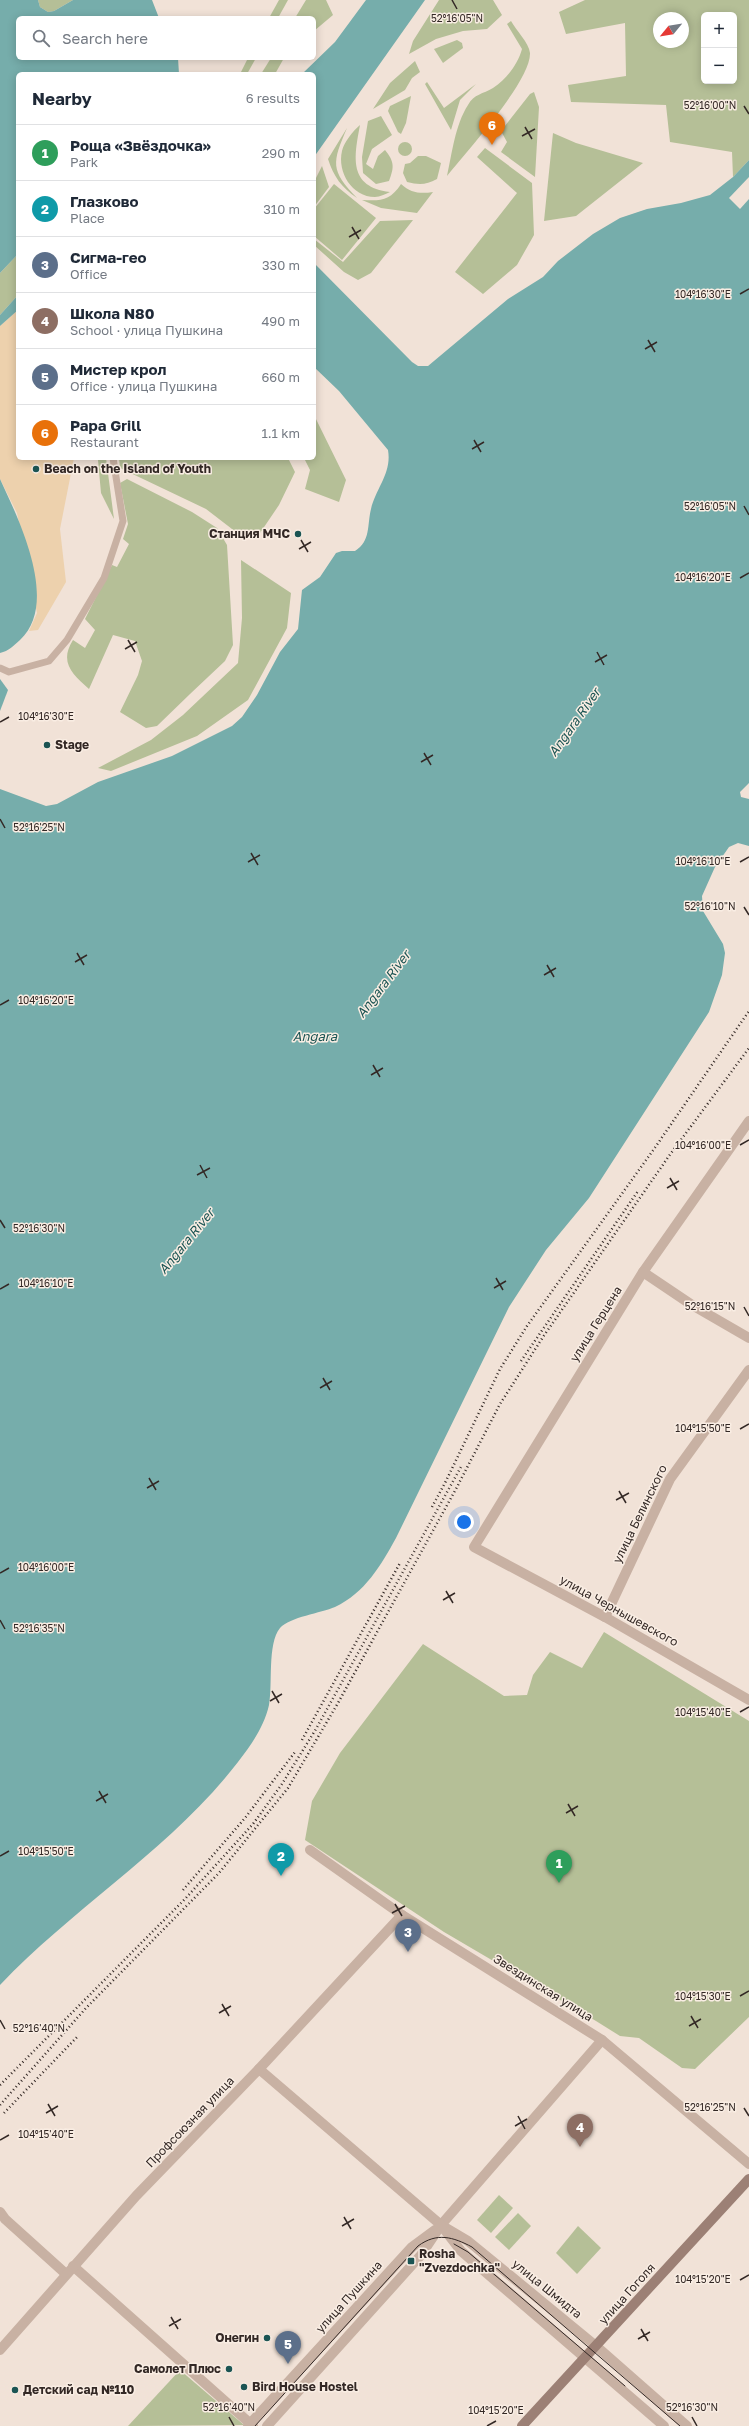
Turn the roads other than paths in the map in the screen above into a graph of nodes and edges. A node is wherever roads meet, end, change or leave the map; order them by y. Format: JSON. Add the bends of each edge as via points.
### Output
{"nodes":[{"id":1,"x":113,"y":460,"type":"edge"},
{"id":2,"x":0,"y":668,"type":"edge"},
{"id":3,"x":749,"y":1121,"type":"edge"},
{"id":4,"x":643,"y":1272,"type":"junction"},
{"id":5,"x":749,"y":1338,"type":"edge"},
{"id":6,"x":749,"y":1370,"type":"edge"},
{"id":7,"x":474,"y":1547,"type":"joint"},
{"id":8,"x":605,"y":1618,"type":"junction"},
{"id":9,"x":748,"y":1697,"type":"edge"},
{"id":10,"x":310,"y":1850,"type":"dead end"},
{"id":11,"x":402,"y":1915,"type":"junction"},
{"id":12,"x":602,"y":2040,"type":"junction"},
{"id":13,"x":259,"y":2069,"type":"junction"},
{"id":14,"x":749,"y":2164,"type":"edge"},
{"id":15,"x":749,"y":2179,"type":"edge"},
{"id":16,"x":0,"y":2212,"type":"edge"},
{"id":17,"x":441,"y":2225,"type":"junction"},
{"id":18,"x":73,"y":2266,"type":"junction"},
{"id":19,"x":66,"y":2274,"type":"junction"},
{"id":20,"x":596,"y":2346,"type":"junction"},
{"id":21,"x":0,"y":2350,"type":"edge"},
{"id":22,"x":586,"y":2357,"type":"junction"},
{"id":23,"x":251,"y":2425,"type":"edge"},
{"id":24,"x":266,"y":2426,"type":"edge"},
{"id":25,"x":522,"y":2426,"type":"edge"},
{"id":26,"x":664,"y":2426,"type":"edge"},
{"id":27,"x":687,"y":2426,"type":"edge"}],
"edges":[{"from":1,"to":2,"type":"street","via":[[123,521],[104,578],[67,640],[49,661],[9,672]]},
{"from":3,"to":4,"type":"street","name":"улица Герцена"},
{"from":4,"to":5,"type":"street"},
{"from":4,"to":7,"type":"street","name":"улица Герцена"},
{"from":6,"to":8,"type":"street","name":"улица Белинского","via":[[670,1479]]},
{"from":7,"to":8,"type":"street","name":"улица Чернышевского"},
{"from":8,"to":9,"type":"street","name":"улица Чернышевского"},
{"from":10,"to":11,"type":"street","name":"Звездинская улица"},
{"from":11,"to":12,"type":"street","name":"Звездинская улица"},
{"from":11,"to":13,"type":"street","name":"Профсоюзная улица"},
{"from":12,"to":14,"type":"street","name":"Звездинская улица"},
{"from":12,"to":17,"type":"street","name":"улица Пушкина"},
{"from":13,"to":17,"type":"street","name":"улица Шмидта"},
{"from":13,"to":18,"type":"street","name":"Профсоюзная улица","via":[[136,2196]]},
{"from":15,"to":20,"type":"main road","name":"улица Гоголя"},
{"from":16,"to":19,"type":"street"},
{"from":17,"to":20,"type":"street","name":"улица Шмидта","via":[[468,2241]]},
{"from":17,"to":22,"type":"street","name":"улица Шмидта","via":[[461,2251]]},
{"from":17,"to":23,"type":"street","name":"улица Пушкина","via":[[412,2247]]},
{"from":17,"to":24,"type":"street","name":"улица Пушкина","via":[[421,2255]]},
{"from":18,"to":19,"type":"street","name":"Профсоюзная улица"},
{"from":18,"to":23,"type":"street"},
{"from":19,"to":21,"type":"street","name":"Профсоюзная улица"},
{"from":20,"to":22,"type":"main road","name":"улица Гоголя"},
{"from":20,"to":27,"type":"street","name":"улица Шмидта"},
{"from":22,"to":25,"type":"main road","name":"улица Гоголя"},
{"from":22,"to":26,"type":"street","name":"улица Шмидта"}]}
